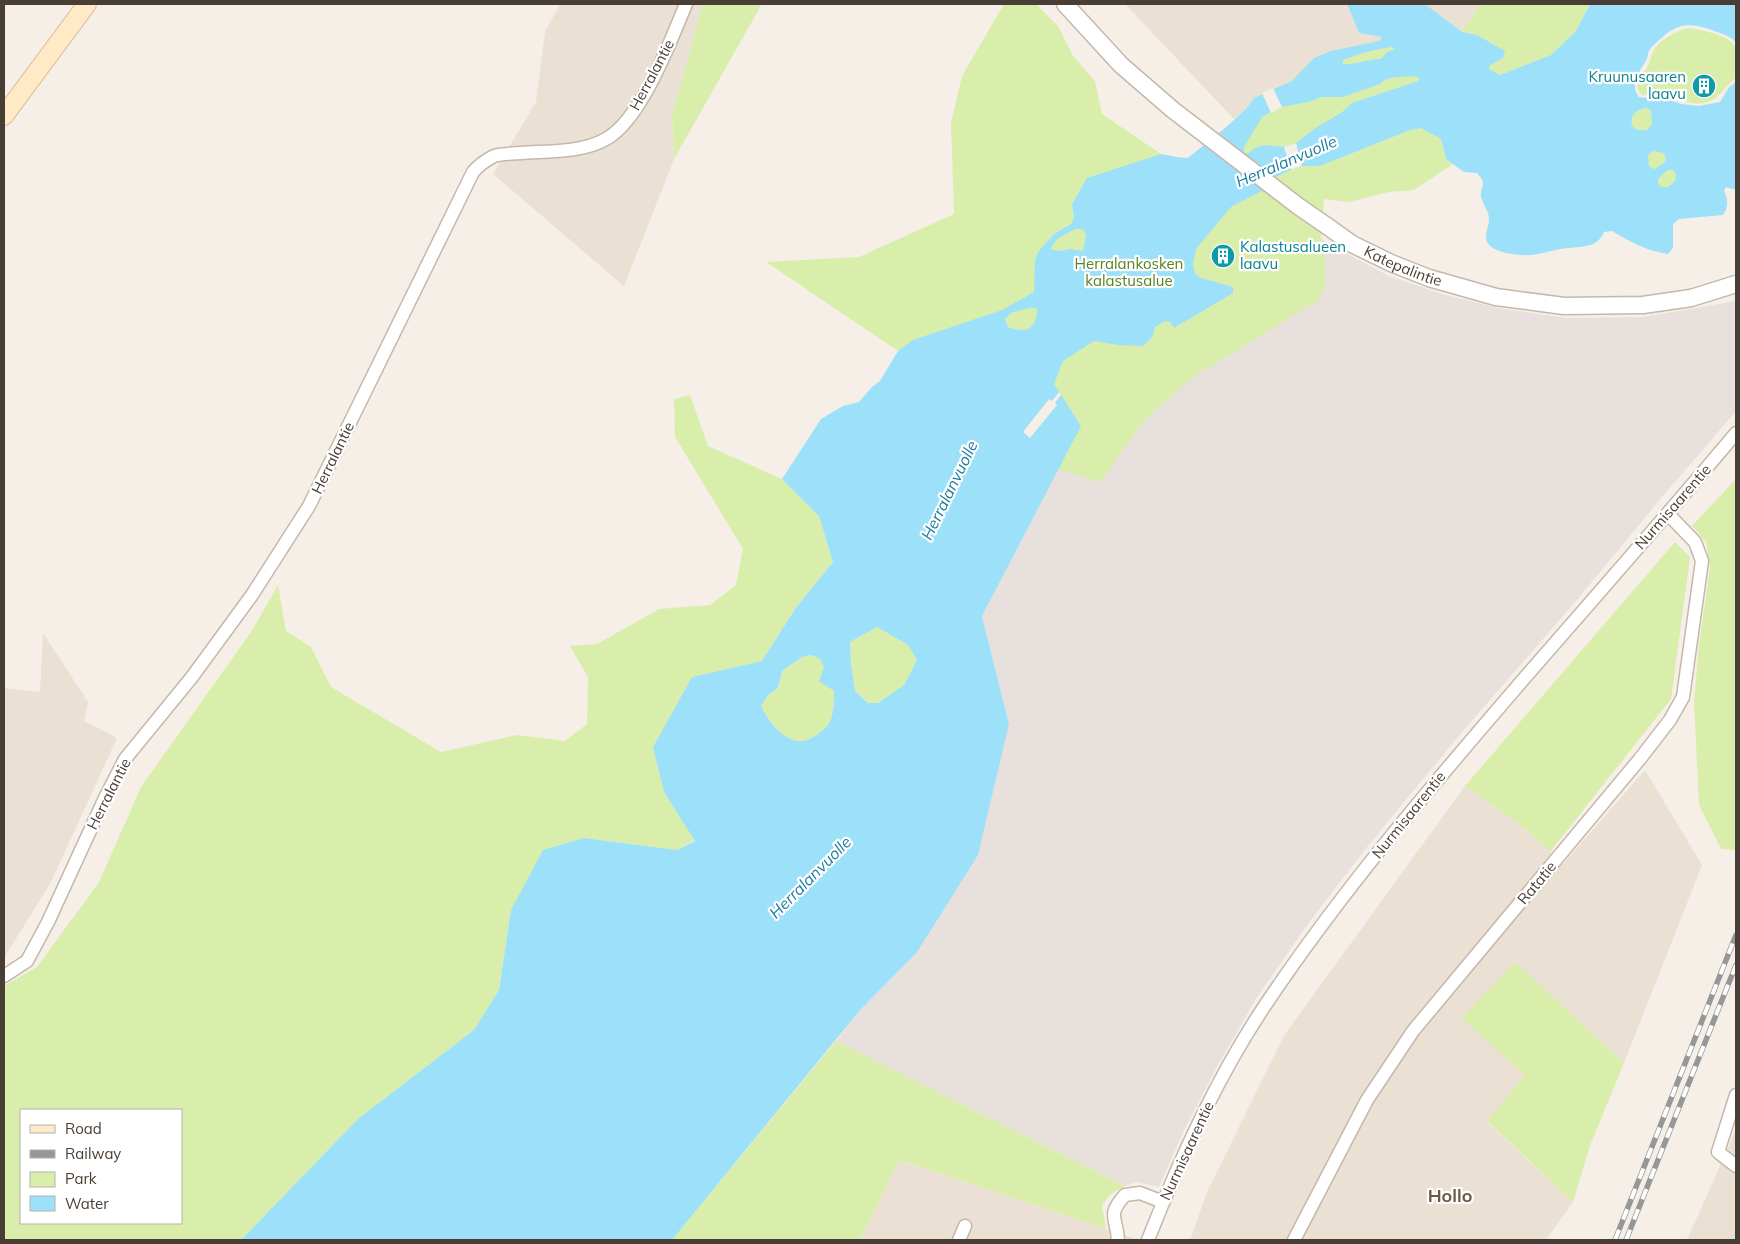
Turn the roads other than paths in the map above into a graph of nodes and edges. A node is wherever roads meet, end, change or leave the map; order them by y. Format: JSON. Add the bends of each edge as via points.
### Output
{"nodes":[{"id":1,"x":87,"y":4,"type":"edge"},
{"id":2,"x":686,"y":4,"type":"edge"},
{"id":3,"x":1065,"y":4,"type":"edge"},
{"id":4,"x":4,"y":116,"type":"edge"},
{"id":5,"x":1736,"y":284,"type":"edge"},
{"id":6,"x":1736,"y":433,"type":"edge"},
{"id":7,"x":1668,"y":514,"type":"junction"},
{"id":8,"x":4,"y":976,"type":"edge"},
{"id":9,"x":1736,"y":1095,"type":"edge"},
{"id":10,"x":1736,"y":1166,"type":"edge"},
{"id":11,"x":1163,"y":1202,"type":"junction"},
{"id":12,"x":966,"y":1226,"type":"dead end"},
{"id":13,"x":959,"y":1240,"type":"edge"},
{"id":14,"x":1118,"y":1240,"type":"edge"},
{"id":15,"x":1148,"y":1240,"type":"edge"},
{"id":16,"x":1294,"y":1240,"type":"edge"}],
"edges":[{"from":1,"to":4,"type":"main road"},
{"from":2,"to":8,"type":"street","name":"Herralantie","via":[[644,96],[626,124],[607,139],[584,148],[496,155],[473,172],[309,506],[252,596],[125,759],[27,961]]},
{"from":3,"to":5,"type":"street","name":"Katepalintie","via":[[1121,65],[1173,110],[1352,244],[1392,263],[1429,278],[1505,298],[1564,306],[1643,305],[1691,298]]},
{"from":6,"to":7,"type":"street","name":"Nurmisaarentie"},
{"from":7,"to":11,"type":"street","name":"Nurmisaarentie","via":[[1465,747],[1314,935],[1261,1012],[1223,1077],[1188,1144]]},
{"from":7,"to":16,"type":"street","name":"Ratatie","via":[[1695,542],[1702,561],[1684,697],[1639,760],[1414,1031],[1367,1100]]},
{"from":9,"to":10,"type":"street","via":[[1718,1152]]},
{"from":11,"to":14,"type":"street","via":[[1140,1193],[1125,1195],[1114,1206]]},
{"from":11,"to":15,"type":"street","name":"Nurmisaarentie"},
{"from":12,"to":13,"type":"street"}]}
